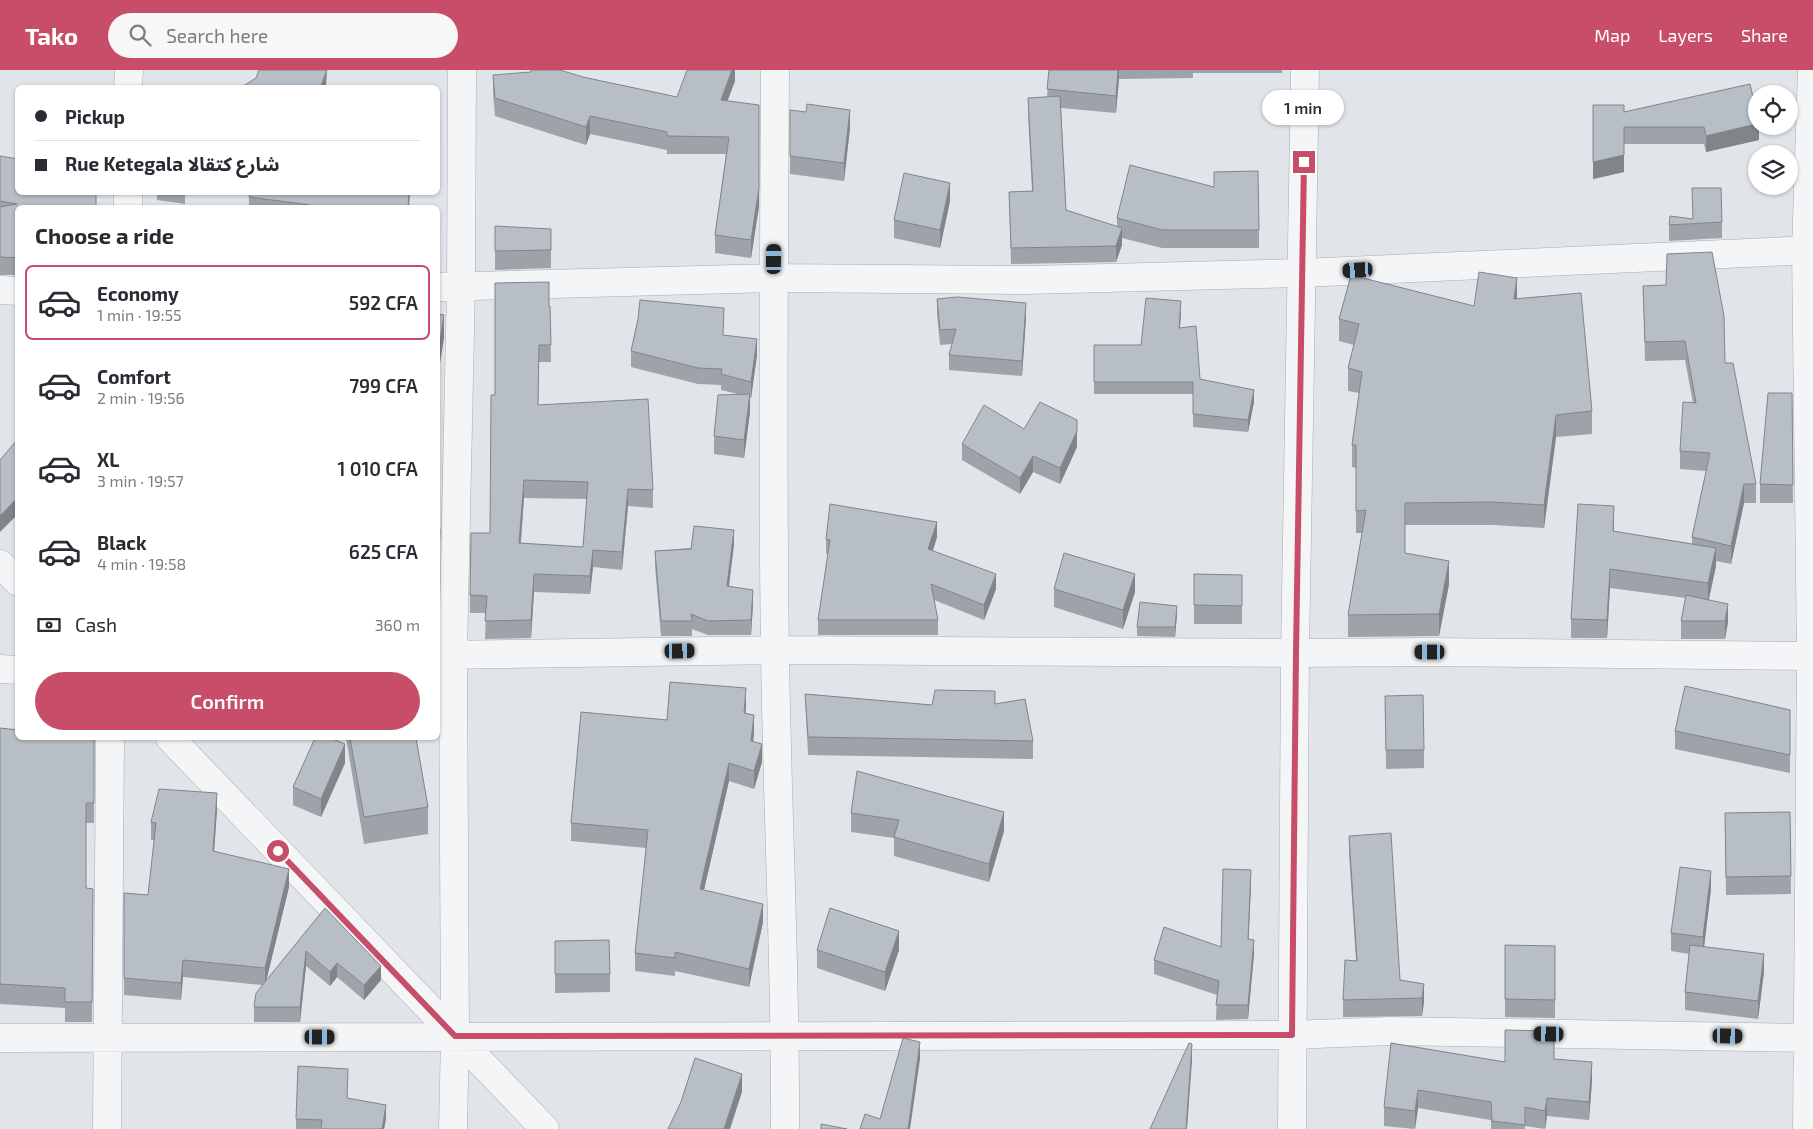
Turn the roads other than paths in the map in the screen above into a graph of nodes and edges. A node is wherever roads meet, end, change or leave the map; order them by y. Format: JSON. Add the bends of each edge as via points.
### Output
{"nodes":[{"id":1,"x":128,"y":70,"type":"edge"},
{"id":2,"x":462,"y":70,"type":"edge"},
{"id":3,"x":776,"y":70,"type":"edge"},
{"id":4,"x":1305,"y":70,"type":"edge"},
{"id":5,"x":1812,"y":70,"type":"edge"},
{"id":6,"x":128,"y":85,"type":"edge"},
{"id":7,"x":1810,"y":250,"type":"edge"},
{"id":8,"x":1302,"y":273,"type":"junction"},
{"id":9,"x":774,"y":278,"type":"junction"},
{"id":10,"x":449,"y":287,"type":"edge"},
{"id":11,"x":0,"y":290,"type":"edge"},
{"id":12,"x":15,"y":291,"type":"edge"},
{"id":13,"x":0,"y":564,"type":"edge"},
{"id":14,"x":15,"y":579,"type":"edge"},
{"id":15,"x":775,"y":650,"type":"junction"},
{"id":16,"x":1296,"y":653,"type":"junction"},
{"id":17,"x":445,"y":654,"type":"edge"},
{"id":18,"x":1812,"y":656,"type":"edge"},
{"id":19,"x":0,"y":669,"type":"edge"},
{"id":20,"x":15,"y":670,"type":"edge"},
{"id":21,"x":110,"y":740,"type":"edge"},
{"id":22,"x":172,"y":740,"type":"edge"},
{"id":23,"x":786,"y":1035,"type":"junction"},
{"id":24,"x":1292,"y":1035,"type":"junction"},
{"id":25,"x":455,"y":1036,"type":"junction"},
{"id":26,"x":0,"y":1038,"type":"edge"},
{"id":27,"x":107,"y":1038,"type":"junction"},
{"id":28,"x":1810,"y":1038,"type":"edge"},
{"id":29,"x":107,"y":1129,"type":"edge"},
{"id":30,"x":453,"y":1129,"type":"edge"},
{"id":31,"x":544,"y":1129,"type":"edge"},
{"id":32,"x":785,"y":1129,"type":"edge"},
{"id":33,"x":1292,"y":1129,"type":"edge"},
{"id":34,"x":1807,"y":1129,"type":"edge"}],
"edges":[{"from":1,"to":6,"type":"street"},
{"from":2,"to":10,"type":"street"},
{"from":3,"to":9,"type":"street"},
{"from":4,"to":8,"type":"street"},
{"from":5,"to":7,"type":"street"},
{"from":7,"to":8,"type":"street"},
{"from":7,"to":18,"type":"street"},
{"from":8,"to":9,"type":"street","via":[[1029,280]]},
{"from":8,"to":16,"type":"street"},
{"from":9,"to":10,"type":"street"},
{"from":9,"to":15,"type":"street"},
{"from":10,"to":17,"type":"street"},
{"from":11,"to":12,"type":"street"},
{"from":13,"to":14,"type":"street"},
{"from":15,"to":16,"type":"street"},
{"from":15,"to":17,"type":"street"},
{"from":15,"to":23,"type":"street"},
{"from":16,"to":18,"type":"street"},
{"from":16,"to":24,"type":"street"},
{"from":17,"to":25,"type":"street"},
{"from":18,"to":28,"type":"street"},
{"from":19,"to":20,"type":"street"},
{"from":21,"to":27,"type":"street"},
{"from":22,"to":25,"type":"street"},
{"from":23,"to":24,"type":"street"},
{"from":23,"to":25,"type":"street"},
{"from":23,"to":32,"type":"street"},
{"from":24,"to":28,"type":"street","via":[[1390,1031]]},
{"from":24,"to":33,"type":"street"},
{"from":25,"to":27,"type":"street"},
{"from":25,"to":30,"type":"street"},
{"from":25,"to":31,"type":"street"},
{"from":26,"to":27,"type":"street"},
{"from":27,"to":29,"type":"street"},
{"from":28,"to":34,"type":"street"}]}
